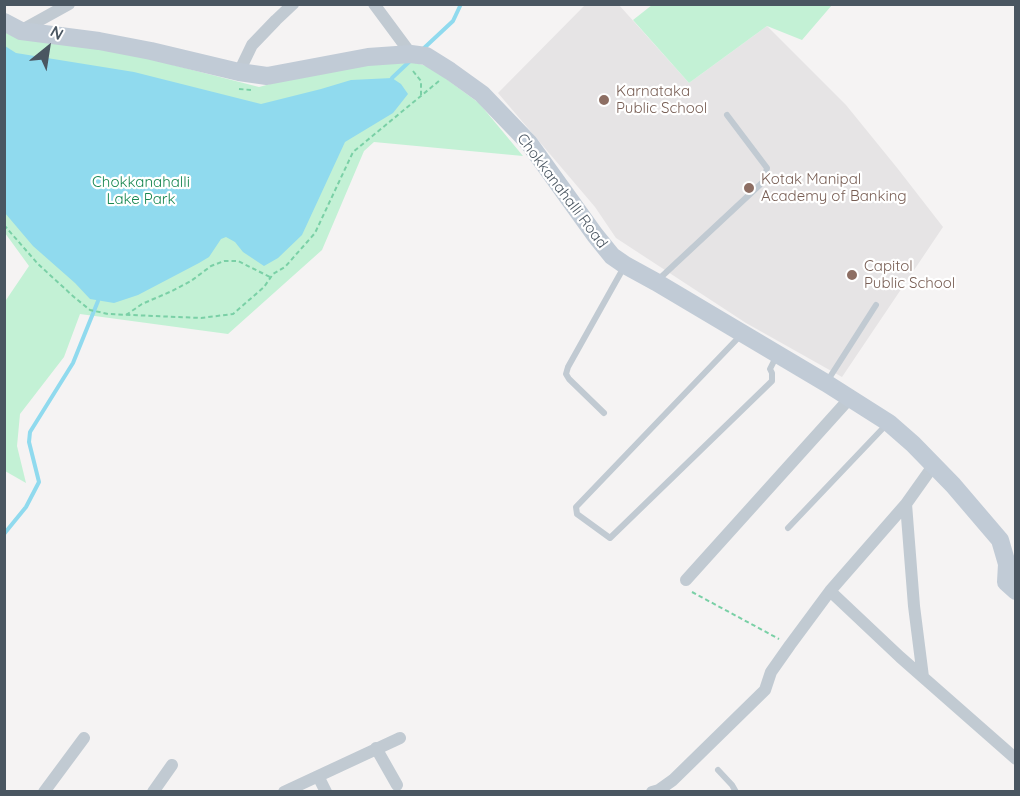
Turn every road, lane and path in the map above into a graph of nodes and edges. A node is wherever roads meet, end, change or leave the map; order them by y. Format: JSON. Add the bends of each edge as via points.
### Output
{"nodes":[{"id":1,"x":69,"y":4,"type":"edge"},
{"id":2,"x":293,"y":4,"type":"edge"},
{"id":3,"x":374,"y":4,"type":"edge"},
{"id":4,"x":4,"y":22,"type":"edge"},
{"id":5,"x":21,"y":31,"type":"junction"},
{"id":6,"x":415,"y":60,"type":"junction"},
{"id":7,"x":450,"y":71,"type":"junction"},
{"id":8,"x":239,"y":72,"type":"junction"},
{"id":9,"x":421,"y":96,"type":"junction"},
{"id":10,"x":727,"y":115,"type":"dead end"},
{"id":11,"x":4,"y":225,"type":"edge"},
{"id":12,"x":625,"y":265,"type":"junction"},
{"id":13,"x":270,"y":278,"type":"junction"},
{"id":14,"x":656,"y":282,"type":"junction"},
{"id":15,"x":876,"y":305,"type":"dead end"},
{"id":16,"x":126,"y":315,"type":"junction"},
{"id":17,"x":743,"y":333,"type":"junction"},
{"id":18,"x":777,"y":354,"type":"junction"},
{"id":19,"x":826,"y":383,"type":"junction"},
{"id":20,"x":850,"y":398,"type":"junction"},
{"id":21,"x":604,"y":413,"type":"dead end"},
{"id":22,"x":888,"y":423,"type":"junction"},
{"id":23,"x":933,"y":466,"type":"junction"},
{"id":24,"x":906,"y":504,"type":"junction"},
{"id":25,"x":788,"y":528,"type":"dead end"},
{"id":26,"x":687,"y":584,"type":"joint"},
{"id":27,"x":830,"y":591,"type":"junction"},
{"id":28,"x":1016,"y":591,"type":"edge"},
{"id":29,"x":790,"y":645,"type":"junction"},
{"id":30,"x":923,"y":677,"type":"junction"},
{"id":31,"x":84,"y":738,"type":"dead end"},
{"id":32,"x":400,"y":738,"type":"dead end"},
{"id":33,"x":376,"y":748,"type":"junction"},
{"id":34,"x":1016,"y":759,"type":"edge"},
{"id":35,"x":172,"y":765,"type":"dead end"},
{"id":36,"x":718,"y":770,"type":"dead end"},
{"id":37,"x":318,"y":776,"type":"junction"},
{"id":38,"x":397,"y":785,"type":"dead end"},
{"id":39,"x":44,"y":792,"type":"edge"},
{"id":40,"x":153,"y":792,"type":"edge"},
{"id":41,"x":284,"y":792,"type":"edge"},
{"id":42,"x":326,"y":792,"type":"edge"},
{"id":43,"x":652,"y":792,"type":"edge"},
{"id":44,"x":736,"y":792,"type":"edge"}],
"edges":[{"from":1,"to":5,"type":"street"},
{"from":2,"to":8,"type":"street","via":[[252,45]]},
{"from":3,"to":6,"type":"street"},
{"from":4,"to":5,"type":"street"},
{"from":5,"to":8,"type":"street","via":[[99,41]]},
{"from":6,"to":7,"type":"street","name":"Chokkanahalli Road"},
{"from":6,"to":8,"type":"street","via":[[368,57],[267,75]]},
{"from":6,"to":9,"type":"path","via":[[411,69],[421,81]]},
{"from":7,"to":9,"type":"path"},
{"from":7,"to":12,"type":"street","name":"Chokkanahalli Road","via":[[482,94],[529,143],[595,236]]},
{"from":9,"to":13,"type":"path","via":[[354,152],[315,233]]},
{"from":10,"to":14,"type":"lane","via":[[767,168],[765,181]]},
{"from":11,"to":16,"type":"path","via":[[38,264],[90,310]]},
{"from":12,"to":14,"type":"street","name":"Chokkanahalli Road"},
{"from":12,"to":21,"type":"lane","via":[[566,374]]},
{"from":13,"to":16,"type":"path","via":[[233,314],[201,318]]},
{"from":13,"to":16,"type":"path","via":[[238,261],[224,261]]},
{"from":14,"to":17,"type":"street","name":"Chokkanahalli Road"},
{"from":15,"to":19,"type":"lane"},
{"from":17,"to":18,"type":"street","name":"Chokkanahalli Road"},
{"from":17,"to":18,"type":"lane","via":[[576,507],[578,514],[610,538],[772,381],[770,369]]},
{"from":18,"to":19,"type":"street","name":"Chokkanahalli Road"},
{"from":19,"to":20,"type":"street","name":"Chokkanahalli Road"},
{"from":20,"to":22,"type":"street","name":"Chokkanahalli Road"},
{"from":20,"to":26,"type":"street"},
{"from":22,"to":23,"type":"street","name":"Chokkanahalli Road"},
{"from":22,"to":25,"type":"lane"},
{"from":23,"to":24,"type":"street"},
{"from":23,"to":28,"type":"street","name":"Chokkanahalli Road","via":[[1000,540],[1007,564],[1006,582]]},
{"from":24,"to":27,"type":"street"},
{"from":24,"to":30,"type":"street"},
{"from":26,"to":29,"type":"path"},
{"from":27,"to":29,"type":"street"},
{"from":27,"to":30,"type":"street"},
{"from":29,"to":43,"type":"street","via":[[771,672],[765,690],[673,780]]},
{"from":30,"to":34,"type":"street"},
{"from":31,"to":39,"type":"street"},
{"from":32,"to":33,"type":"street"},
{"from":33,"to":37,"type":"street"},
{"from":33,"to":38,"type":"street"},
{"from":35,"to":40,"type":"street"},
{"from":36,"to":44,"type":"lane"},
{"from":37,"to":41,"type":"street"},
{"from":37,"to":42,"type":"street"}]}
